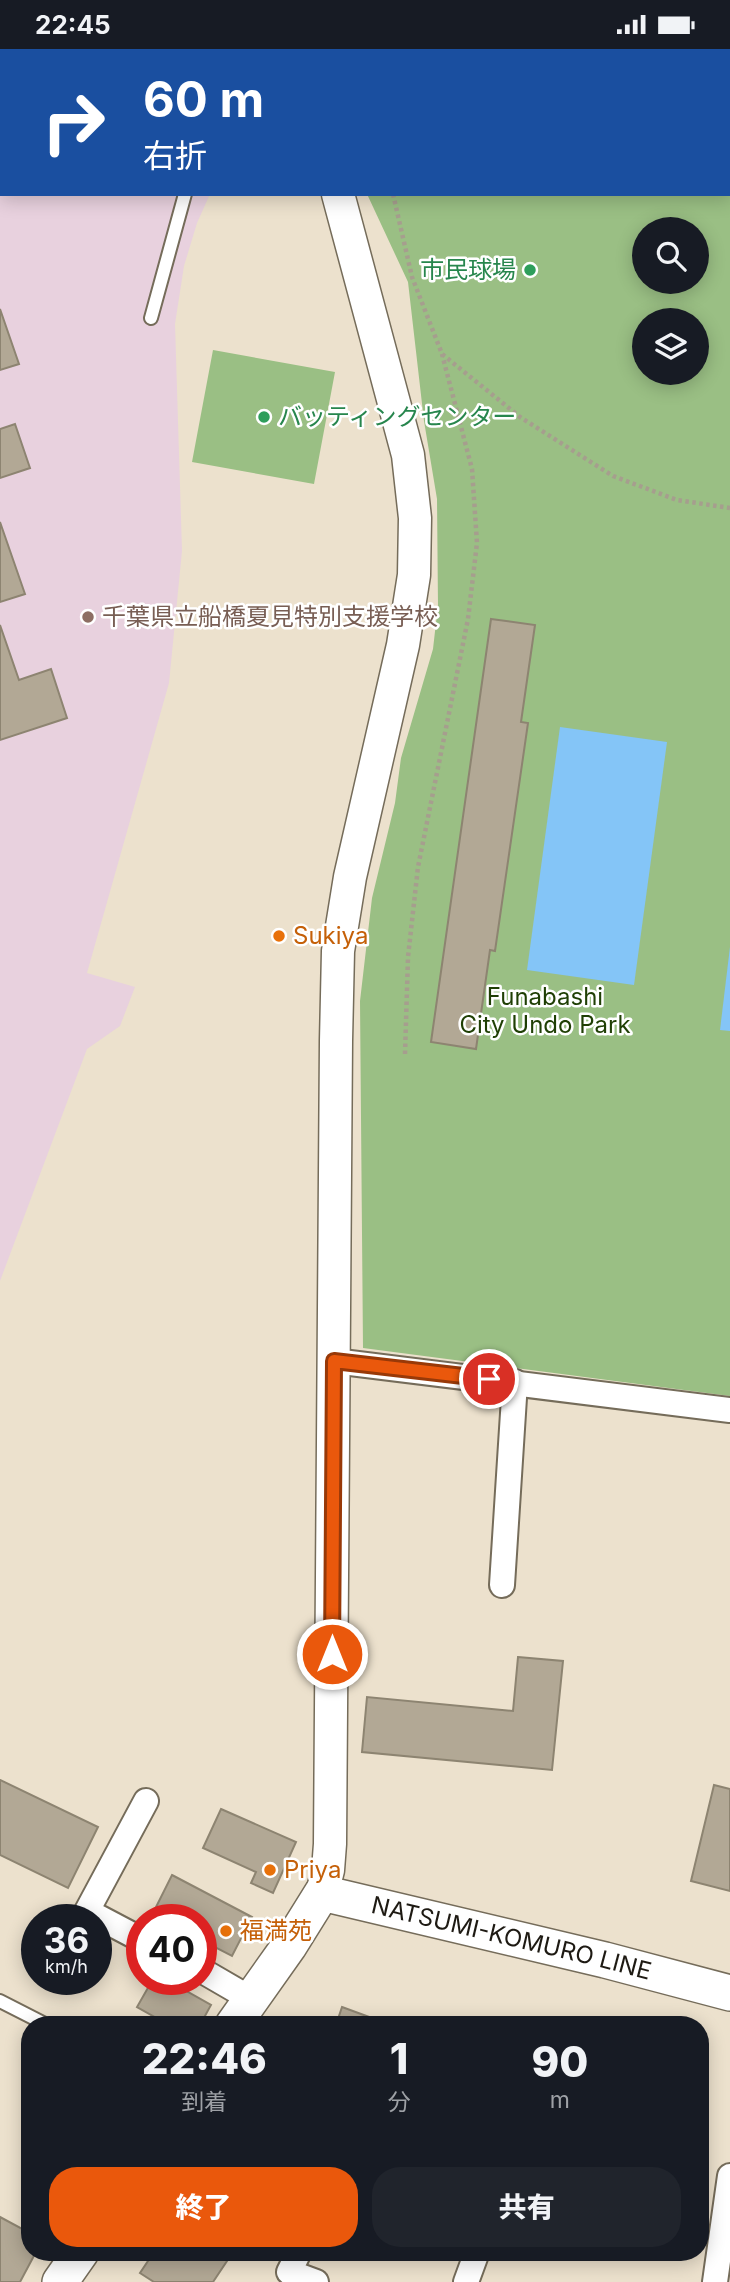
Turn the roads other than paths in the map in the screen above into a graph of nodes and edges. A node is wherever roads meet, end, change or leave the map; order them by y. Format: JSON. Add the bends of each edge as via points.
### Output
{"nodes":[{"id":1,"x":185,"y":196,"type":"edge"},
{"id":2,"x":339,"y":196,"type":"edge"},
{"id":3,"x":151,"y":318,"type":"dead end"},
{"id":4,"x":334,"y":1361,"type":"junction"},
{"id":5,"x":515,"y":1382,"type":"junction"},
{"id":6,"x":730,"y":1411,"type":"edge"},
{"id":7,"x":502,"y":1585,"type":"dead end"},
{"id":8,"x":146,"y":1801,"type":"dead end"},
{"id":9,"x":322,"y":1893,"type":"junction"},
{"id":10,"x":126,"y":1932,"type":"edge"},
{"id":11,"x":217,"y":1986,"type":"edge"},
{"id":12,"x":730,"y":1993,"type":"edge"},
{"id":13,"x":0,"y":2001,"type":"edge"},
{"id":14,"x":242,"y":2012,"type":"edge"},
{"id":15,"x":29,"y":2016,"type":"edge"},
{"id":16,"x":730,"y":2176,"type":"edge"},
{"id":17,"x":75,"y":2261,"type":"edge"},
{"id":18,"x":294,"y":2261,"type":"edge"},
{"id":19,"x":474,"y":2261,"type":"edge"},
{"id":20,"x":60,"y":2282,"type":"edge"},
{"id":21,"x":316,"y":2282,"type":"edge"},
{"id":22,"x":466,"y":2282,"type":"edge"},
{"id":23,"x":715,"y":2282,"type":"edge"}],
"edges":[{"from":1,"to":3,"type":"lane"},
{"from":2,"to":4,"type":"street","via":[[408,455],[415,518],[414,575],[403,645],[350,877],[338,951]]},
{"from":4,"to":5,"type":"street"},
{"from":4,"to":9,"type":"street","via":[[330,1844]]},
{"from":5,"to":6,"type":"street"},
{"from":5,"to":7,"type":"street"},
{"from":8,"to":10,"type":"street","via":[[87,1911]]},
{"from":9,"to":12,"type":"main road","name":"NATSUMI-KOMURO LINE"},
{"from":9,"to":14,"type":"main road"},
{"from":11,"to":14,"type":"street"},
{"from":13,"to":15,"type":"lane"},
{"from":16,"to":23,"type":"street"},
{"from":17,"to":20,"type":"main road"},
{"from":18,"to":21,"type":"street","via":[[289,2271]]},
{"from":19,"to":22,"type":"street"}]}
